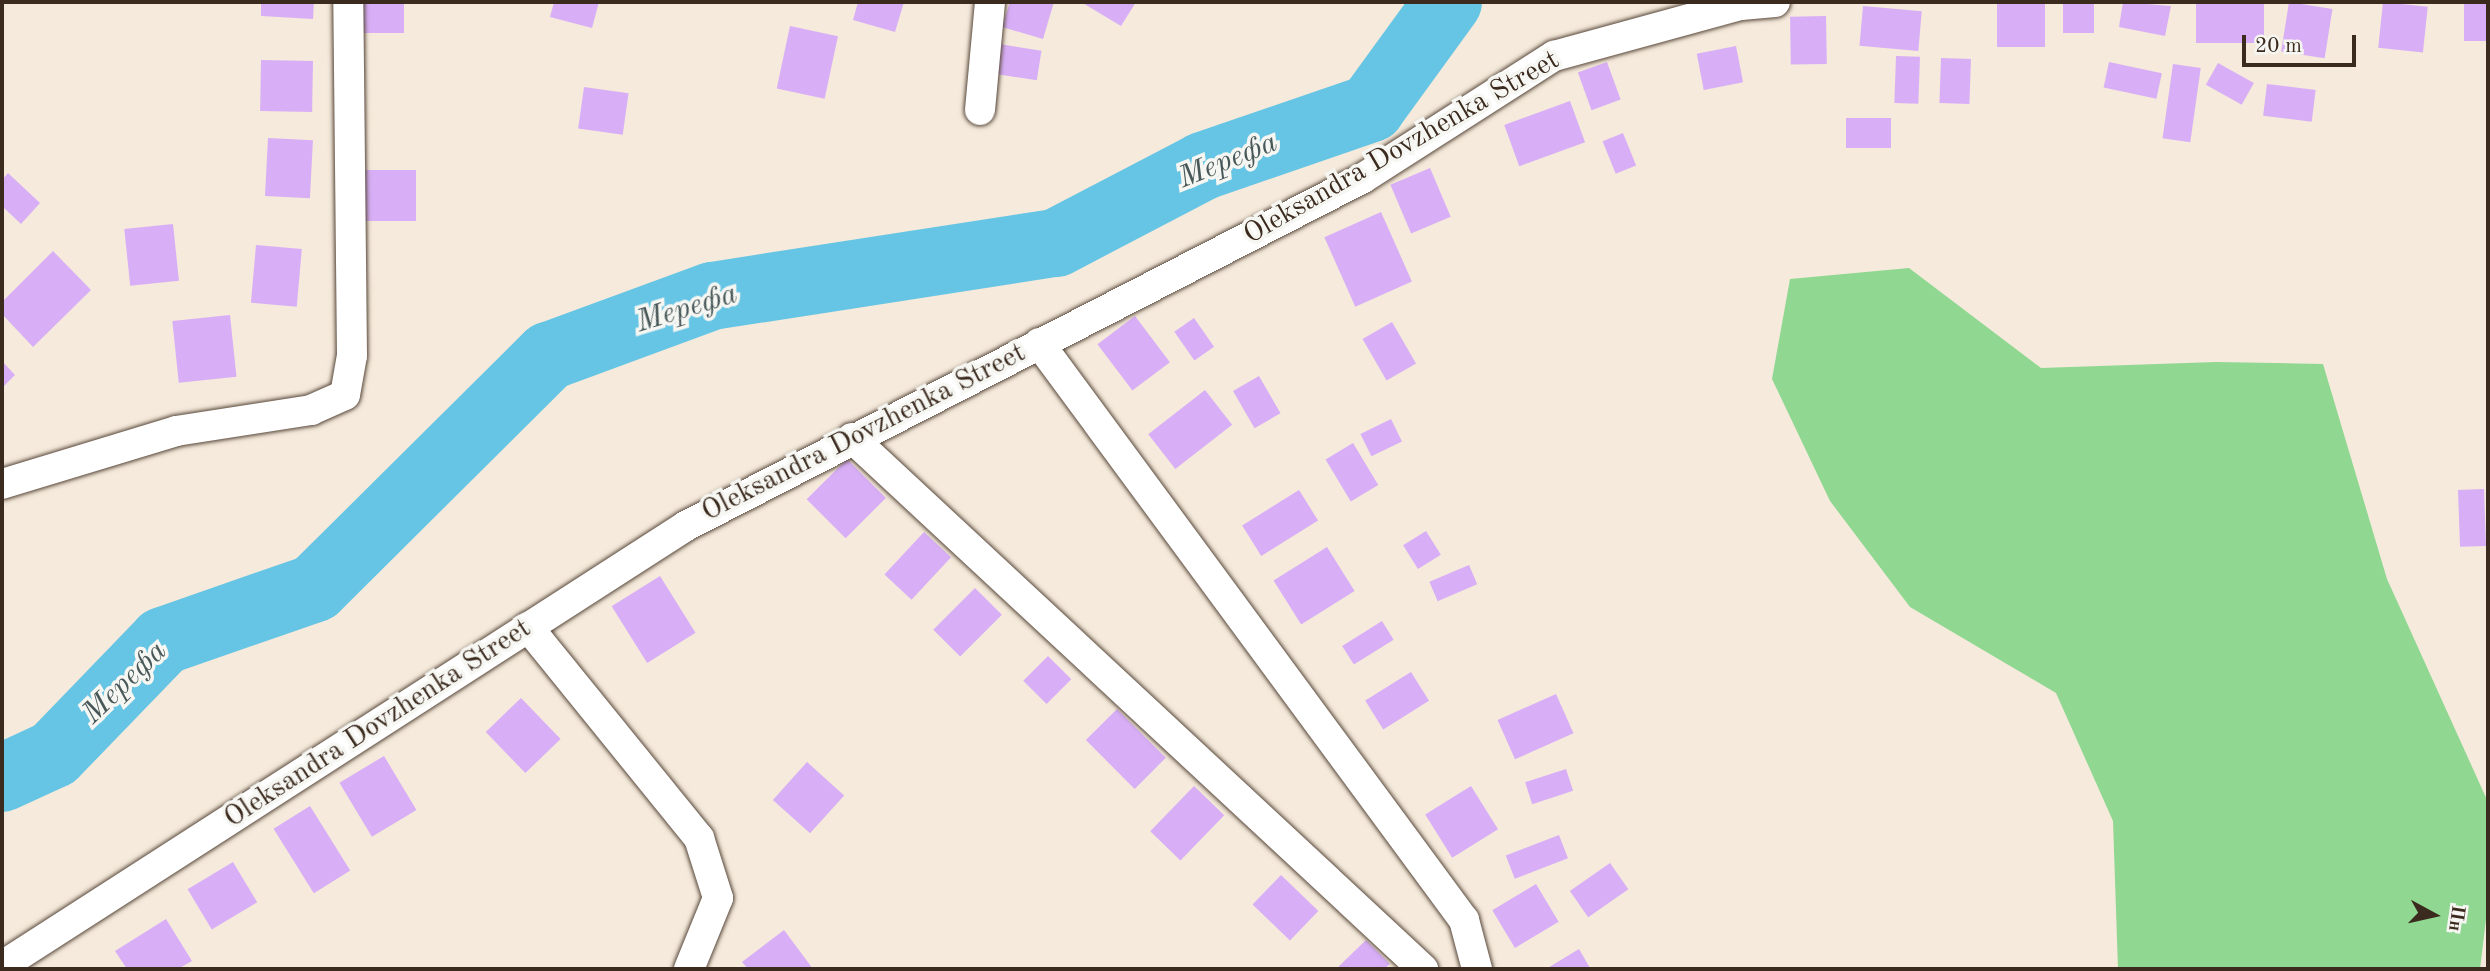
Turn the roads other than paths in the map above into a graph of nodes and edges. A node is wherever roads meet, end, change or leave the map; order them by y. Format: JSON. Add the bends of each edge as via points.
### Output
{"nodes":[{"id":1,"x":348,"y":2,"type":"edge"},
{"id":2,"x":990,"y":2,"type":"edge"},
{"id":3,"x":1774,"y":2,"type":"edge"},
{"id":4,"x":980,"y":110,"type":"dead end"},
{"id":5,"x":1039,"y":342,"type":"junction"},
{"id":6,"x":852,"y":438,"type":"junction"},
{"id":7,"x":2,"y":484,"type":"edge"},
{"id":8,"x":528,"y":627,"type":"junction"},
{"id":9,"x":2,"y":967,"type":"edge"},
{"id":10,"x":689,"y":969,"type":"edge"},
{"id":11,"x":1423,"y":969,"type":"edge"},
{"id":12,"x":1477,"y":969,"type":"edge"}],
"edges":[{"from":1,"to":7,"type":"street","via":[[352,356],[345,395],[311,410],[176,431]]},
{"from":2,"to":4,"type":"street"},
{"from":3,"to":5,"type":"street","name":"Oleksandra Dovzhenka Street","via":[[1741,5],[1554,57],[1363,178]]},
{"from":5,"to":6,"type":"street","name":"Oleksandra Dovzhenka Street"},
{"from":5,"to":12,"type":"street","via":[[1464,920]]},
{"from":6,"to":8,"type":"street","name":"Oleksandra Dovzhenka Street","via":[[686,526]]},
{"from":6,"to":11,"type":"street"},
{"from":8,"to":9,"type":"street","name":"Oleksandra Dovzhenka Street"},
{"from":8,"to":10,"type":"street","via":[[699,838],[718,898]]}]}
